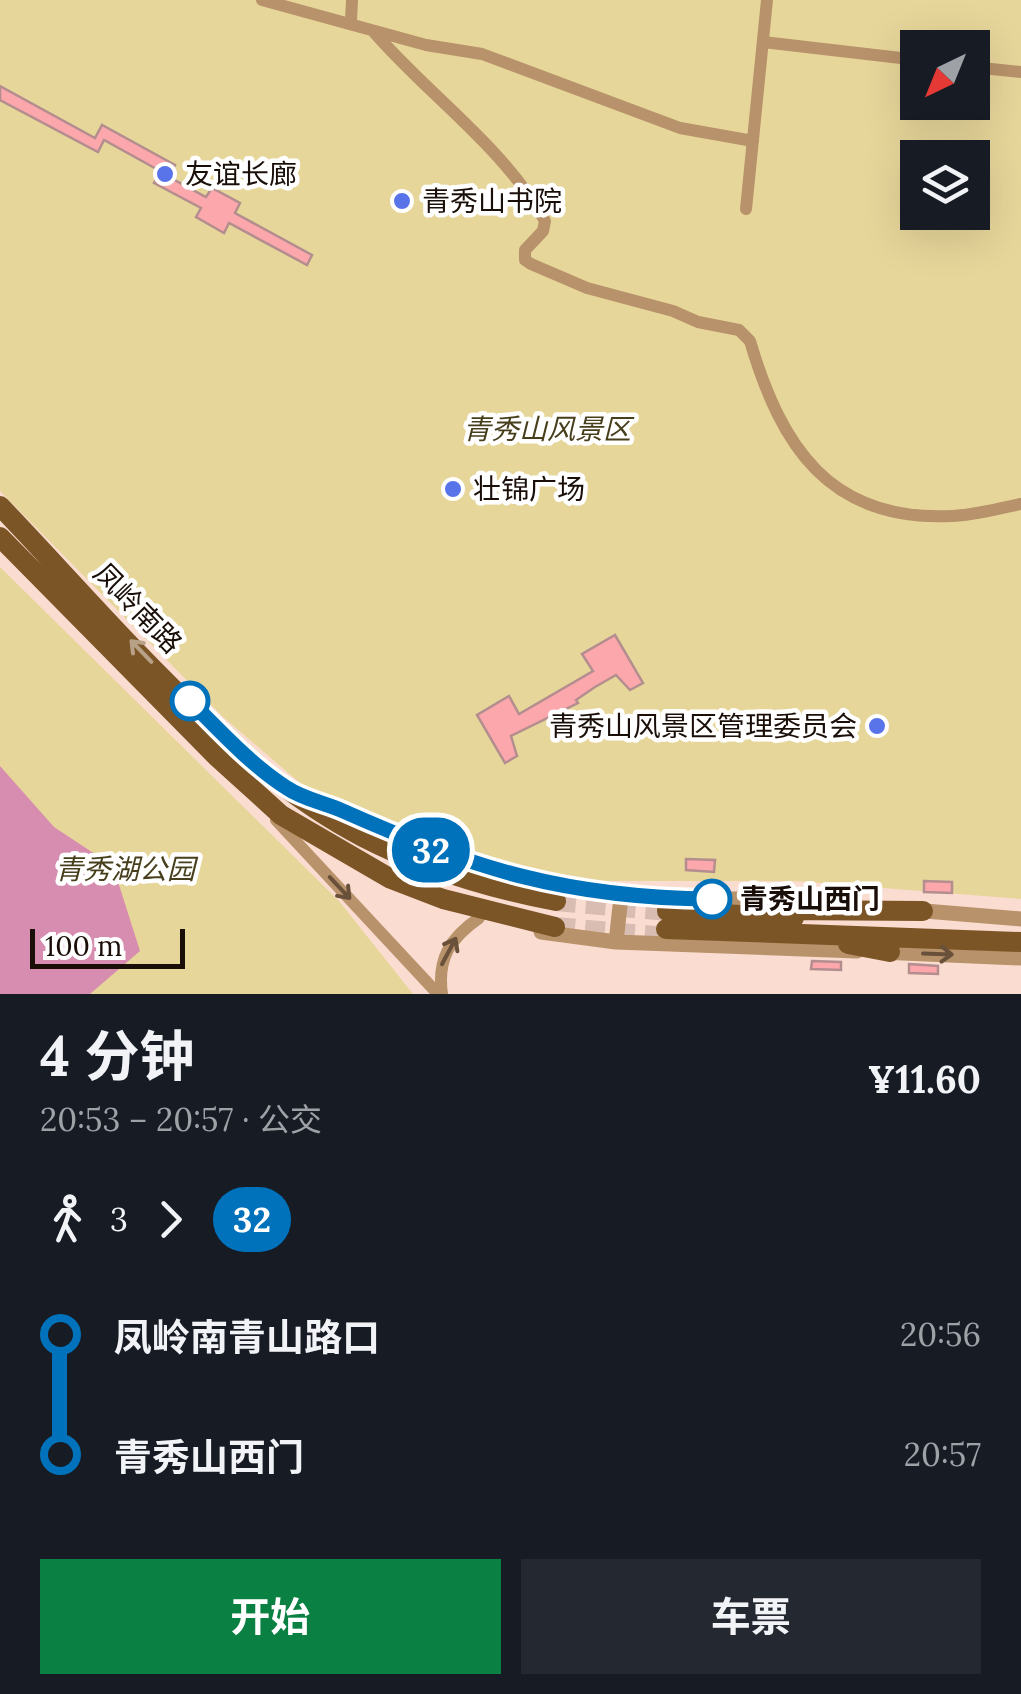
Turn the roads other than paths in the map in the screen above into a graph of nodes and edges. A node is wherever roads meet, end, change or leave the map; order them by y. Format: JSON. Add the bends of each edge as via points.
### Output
{"nodes":[{"id":1,"x":262,"y":0,"type":"edge"},
{"id":2,"x":352,"y":0,"type":"edge"},
{"id":3,"x":767,"y":0,"type":"edge"},
{"id":4,"x":352,"y":21,"type":"junction"},
{"id":5,"x":373,"y":31,"type":"junction"},
{"id":6,"x":763,"y":42,"type":"junction"},
{"id":7,"x":900,"y":58,"type":"edge"},
{"id":8,"x":990,"y":68,"type":"edge"},
{"id":9,"x":1021,"y":72,"type":"edge"},
{"id":10,"x":753,"y":141,"type":"junction"},
{"id":11,"x":746,"y":209,"type":"dead end"},
{"id":12,"x":1021,"y":504,"type":"edge"},
{"id":13,"x":0,"y":506,"type":"edge"},
{"id":14,"x":0,"y":537,"type":"edge"},
{"id":15,"x":216,"y":756,"type":"junction"},
{"id":16,"x":288,"y":790,"type":"junction"},
{"id":17,"x":274,"y":816,"type":"junction"},
{"id":18,"x":621,"y":897,"type":"junction"},
{"id":19,"x":923,"y":911,"type":"junction"},
{"id":20,"x":708,"y":914,"type":"junction"},
{"id":21,"x":478,"y":918,"type":"junction"},
{"id":22,"x":1018,"y":920,"type":"edge"},
{"id":23,"x":890,"y":936,"type":"junction"},
{"id":24,"x":616,"y":942,"type":"junction"},
{"id":25,"x":1018,"y":954,"type":"edge"},
{"id":26,"x":440,"y":994,"type":"edge"}],
"edges":[{"from":1,"to":4,"type":"street"},
{"from":2,"to":4,"type":"street"},
{"from":3,"to":6,"type":"street"},
{"from":4,"to":5,"type":"street"},
{"from":5,"to":10,"type":"street","via":[[482,54],[680,128]]},
{"from":5,"to":12,"type":"street","via":[[538,208],[545,221],[525,250],[531,264],[587,288],[739,330],[750,341],[790,442],[817,472],[859,500],[952,516]]},
{"from":6,"to":7,"type":"street"},
{"from":6,"to":10,"type":"street"},
{"from":8,"to":9,"type":"street"},
{"from":10,"to":11,"type":"street"},
{"from":16,"to":13,"type":"main road","name":"凤岭南路","one_way":true,"via":[[230,742]]},
{"from":14,"to":15,"type":"main road","name":"凤岭南路"},
{"from":15,"to":16,"type":"main road","name":"凤岭南路","via":[[286,810],[393,870],[446,892],[555,916],[411,860]]},
{"from":15,"to":17,"type":"street"},
{"from":16,"to":18,"type":"street","via":[[464,862]]},
{"from":17,"to":21,"type":"street","via":[[388,886]]},
{"from":17,"to":26,"type":"street","one_way":true},
{"from":18,"to":19,"type":"street","via":[[866,903]]},
{"from":18,"to":24,"type":"street"},
{"from":19,"to":20,"type":"main road"},
{"from":19,"to":22,"type":"street"},
{"from":20,"to":23,"type":"main road"},
{"from":20,"to":23,"type":"main road","via":[[666,926]]},
{"from":21,"to":24,"type":"street"},
{"from":26,"to":21,"type":"street","one_way":true,"via":[[445,952]]},
{"from":22,"to":23,"type":"main road"},
{"from":23,"to":24,"type":"street"},
{"from":23,"to":25,"type":"main road","one_way":true}]}
